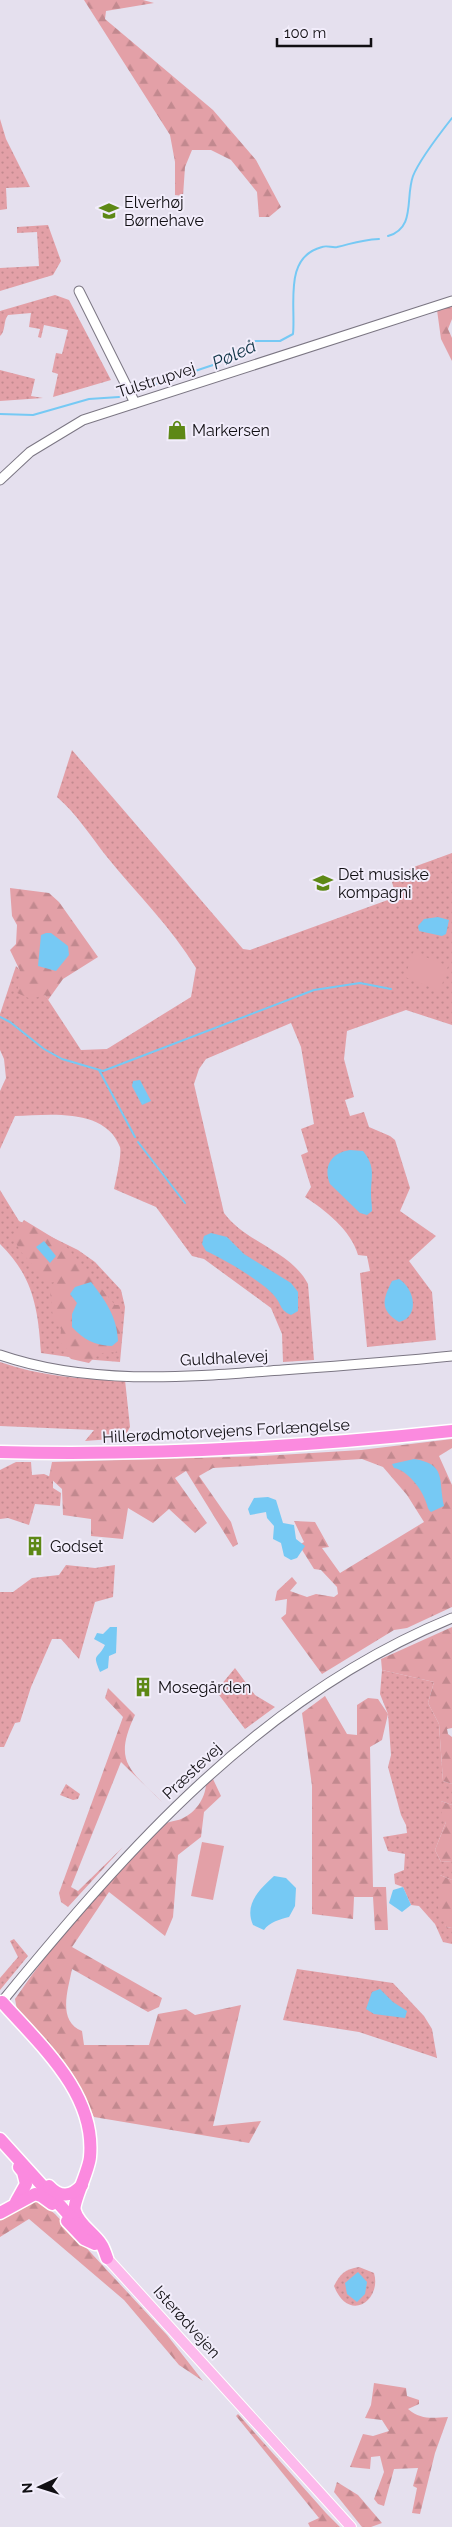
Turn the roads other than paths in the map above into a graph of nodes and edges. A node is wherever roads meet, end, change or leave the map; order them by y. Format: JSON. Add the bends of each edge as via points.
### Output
{"nodes":[{"id":1,"x":78,"y":291,"type":"dead end"},
{"id":2,"x":452,"y":301,"type":"edge"},
{"id":3,"x":135,"y":402,"type":"junction"},
{"id":4,"x":0,"y":480,"type":"edge"},
{"id":5,"x":0,"y":1355,"type":"edge"},
{"id":6,"x":452,"y":1356,"type":"edge"},
{"id":7,"x":452,"y":1431,"type":"edge"},
{"id":8,"x":0,"y":1452,"type":"edge"},
{"id":9,"x":452,"y":1618,"type":"edge"},
{"id":10,"x":1,"y":2003,"type":"edge"},
{"id":11,"x":2,"y":2143,"type":"edge"},
{"id":12,"x":84,"y":2184,"type":"junction"},
{"id":13,"x":12,"y":2206,"type":"junction"},
{"id":14,"x":0,"y":2213,"type":"edge"},
{"id":15,"x":95,"y":2244,"type":"junction"},
{"id":16,"x":107,"y":2258,"type":"junction"},
{"id":17,"x":351,"y":2527,"type":"edge"}],
"edges":[{"from":1,"to":3,"type":"street"},
{"from":2,"to":3,"type":"street","name":"Tulstrupvej"},
{"from":3,"to":4,"type":"street","name":"Tulstrupvej","via":[[83,420],[57,434],[30,452]]},
{"from":5,"to":6,"type":"street","name":"Guldhalevej","via":[[66,1372],[124,1377],[248,1373]]},
{"from":7,"to":8,"type":"highway","name":"Hillerødmotorvejens Forlængelse","via":[[362,1441],[221,1450]]},
{"from":9,"to":10,"type":"street","name":"Præstevej","via":[[354,1667],[308,1695],[250,1738],[139,1844]]},
{"from":10,"to":12,"type":"highway","via":[[56,2063],[80,2100],[90,2140],[90,2163]]},
{"from":11,"to":12,"type":"highway","via":[[16,2150],[60,2194],[71,2194]]},
{"from":11,"to":13,"type":"highway","via":[[26,2178],[25,2189]]},
{"from":11,"to":15,"type":"highway","name":"Isterødvejen"},
{"from":12,"to":16,"type":"highway","via":[[75,2202],[75,2211],[102,2245]]},
{"from":13,"to":14,"type":"highway"},
{"from":13,"to":15,"type":"highway","via":[[27,2196],[41,2196],[84,2239]]},
{"from":15,"to":16,"type":"highway","name":"Isterødvejen"},
{"from":16,"to":17,"type":"main road","name":"Isterødvejen"}]}
